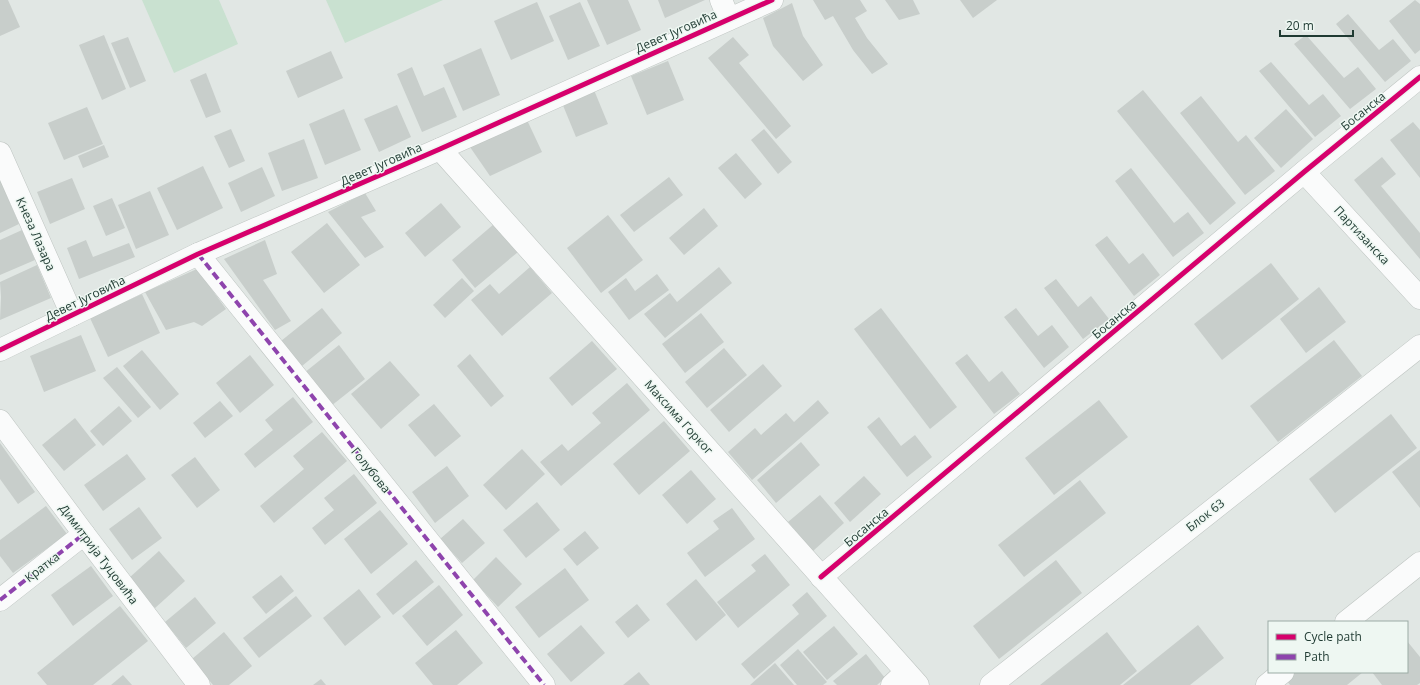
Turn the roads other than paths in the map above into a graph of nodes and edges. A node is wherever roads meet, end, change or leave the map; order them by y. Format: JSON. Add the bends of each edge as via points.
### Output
{"nodes":[{"id":1,"x":772,"y":0,"type":"edge"},
{"id":2,"x":725,"y":9,"type":"edge"},
{"id":3,"x":1420,"y":77,"type":"edge"},
{"id":4,"x":440,"y":149,"type":"junction"},
{"id":5,"x":0,"y":153,"type":"edge"},
{"id":6,"x":1304,"y":172,"type":"junction"},
{"id":7,"x":198,"y":254,"type":"junction"},
{"id":8,"x":1420,"y":298,"type":"edge"},
{"id":9,"x":72,"y":315,"type":"junction"},
{"id":10,"x":1420,"y":346,"type":"edge"},
{"id":11,"x":0,"y":350,"type":"edge"},
{"id":12,"x":0,"y":421,"type":"edge"},
{"id":13,"x":84,"y":534,"type":"junction"},
{"id":14,"x":1420,"y":563,"type":"edge"},
{"id":15,"x":822,"y":577,"type":"junction"},
{"id":16,"x":0,"y":600,"type":"edge"},
{"id":17,"x":1347,"y":621,"type":"edge"},
{"id":18,"x":1282,"y":673,"type":"edge"},
{"id":19,"x":905,"y":681,"type":"edge"},
{"id":20,"x":199,"y":685,"type":"edge"},
{"id":21,"x":544,"y":685,"type":"edge"},
{"id":22,"x":990,"y":685,"type":"edge"},
{"id":23,"x":1267,"y":685,"type":"edge"}],
"edges":[{"from":1,"to":2,"type":"street","name":"Девет Југовића"},
{"from":2,"to":4,"type":"street","name":"Девет Југовића"},
{"from":3,"to":6,"type":"street","name":"Босанска"},
{"from":4,"to":7,"type":"street","name":"Девет Југовића"},
{"from":4,"to":15,"type":"street","name":"Максима Горког"},
{"from":5,"to":9,"type":"street","name":"Кнеза Лазара"},
{"from":6,"to":8,"type":"street","name":"Партизанска"},
{"from":6,"to":15,"type":"street","name":"Босанска"},
{"from":7,"to":9,"type":"street","name":"Девет Југовића"},
{"from":7,"to":21,"type":"street","name":"Голубова"},
{"from":9,"to":11,"type":"street","name":"Девет Југовића"},
{"from":10,"to":22,"type":"street","name":"Блок 63"},
{"from":12,"to":13,"type":"street","name":"Димитрија Туцовића"},
{"from":13,"to":16,"type":"street","name":"Кратка"},
{"from":13,"to":20,"type":"street","name":"Димитрија Туцовића"},
{"from":14,"to":17,"type":"street"},
{"from":15,"to":19,"type":"street","name":"Максима Горког"},
{"from":18,"to":23,"type":"street"}]}
